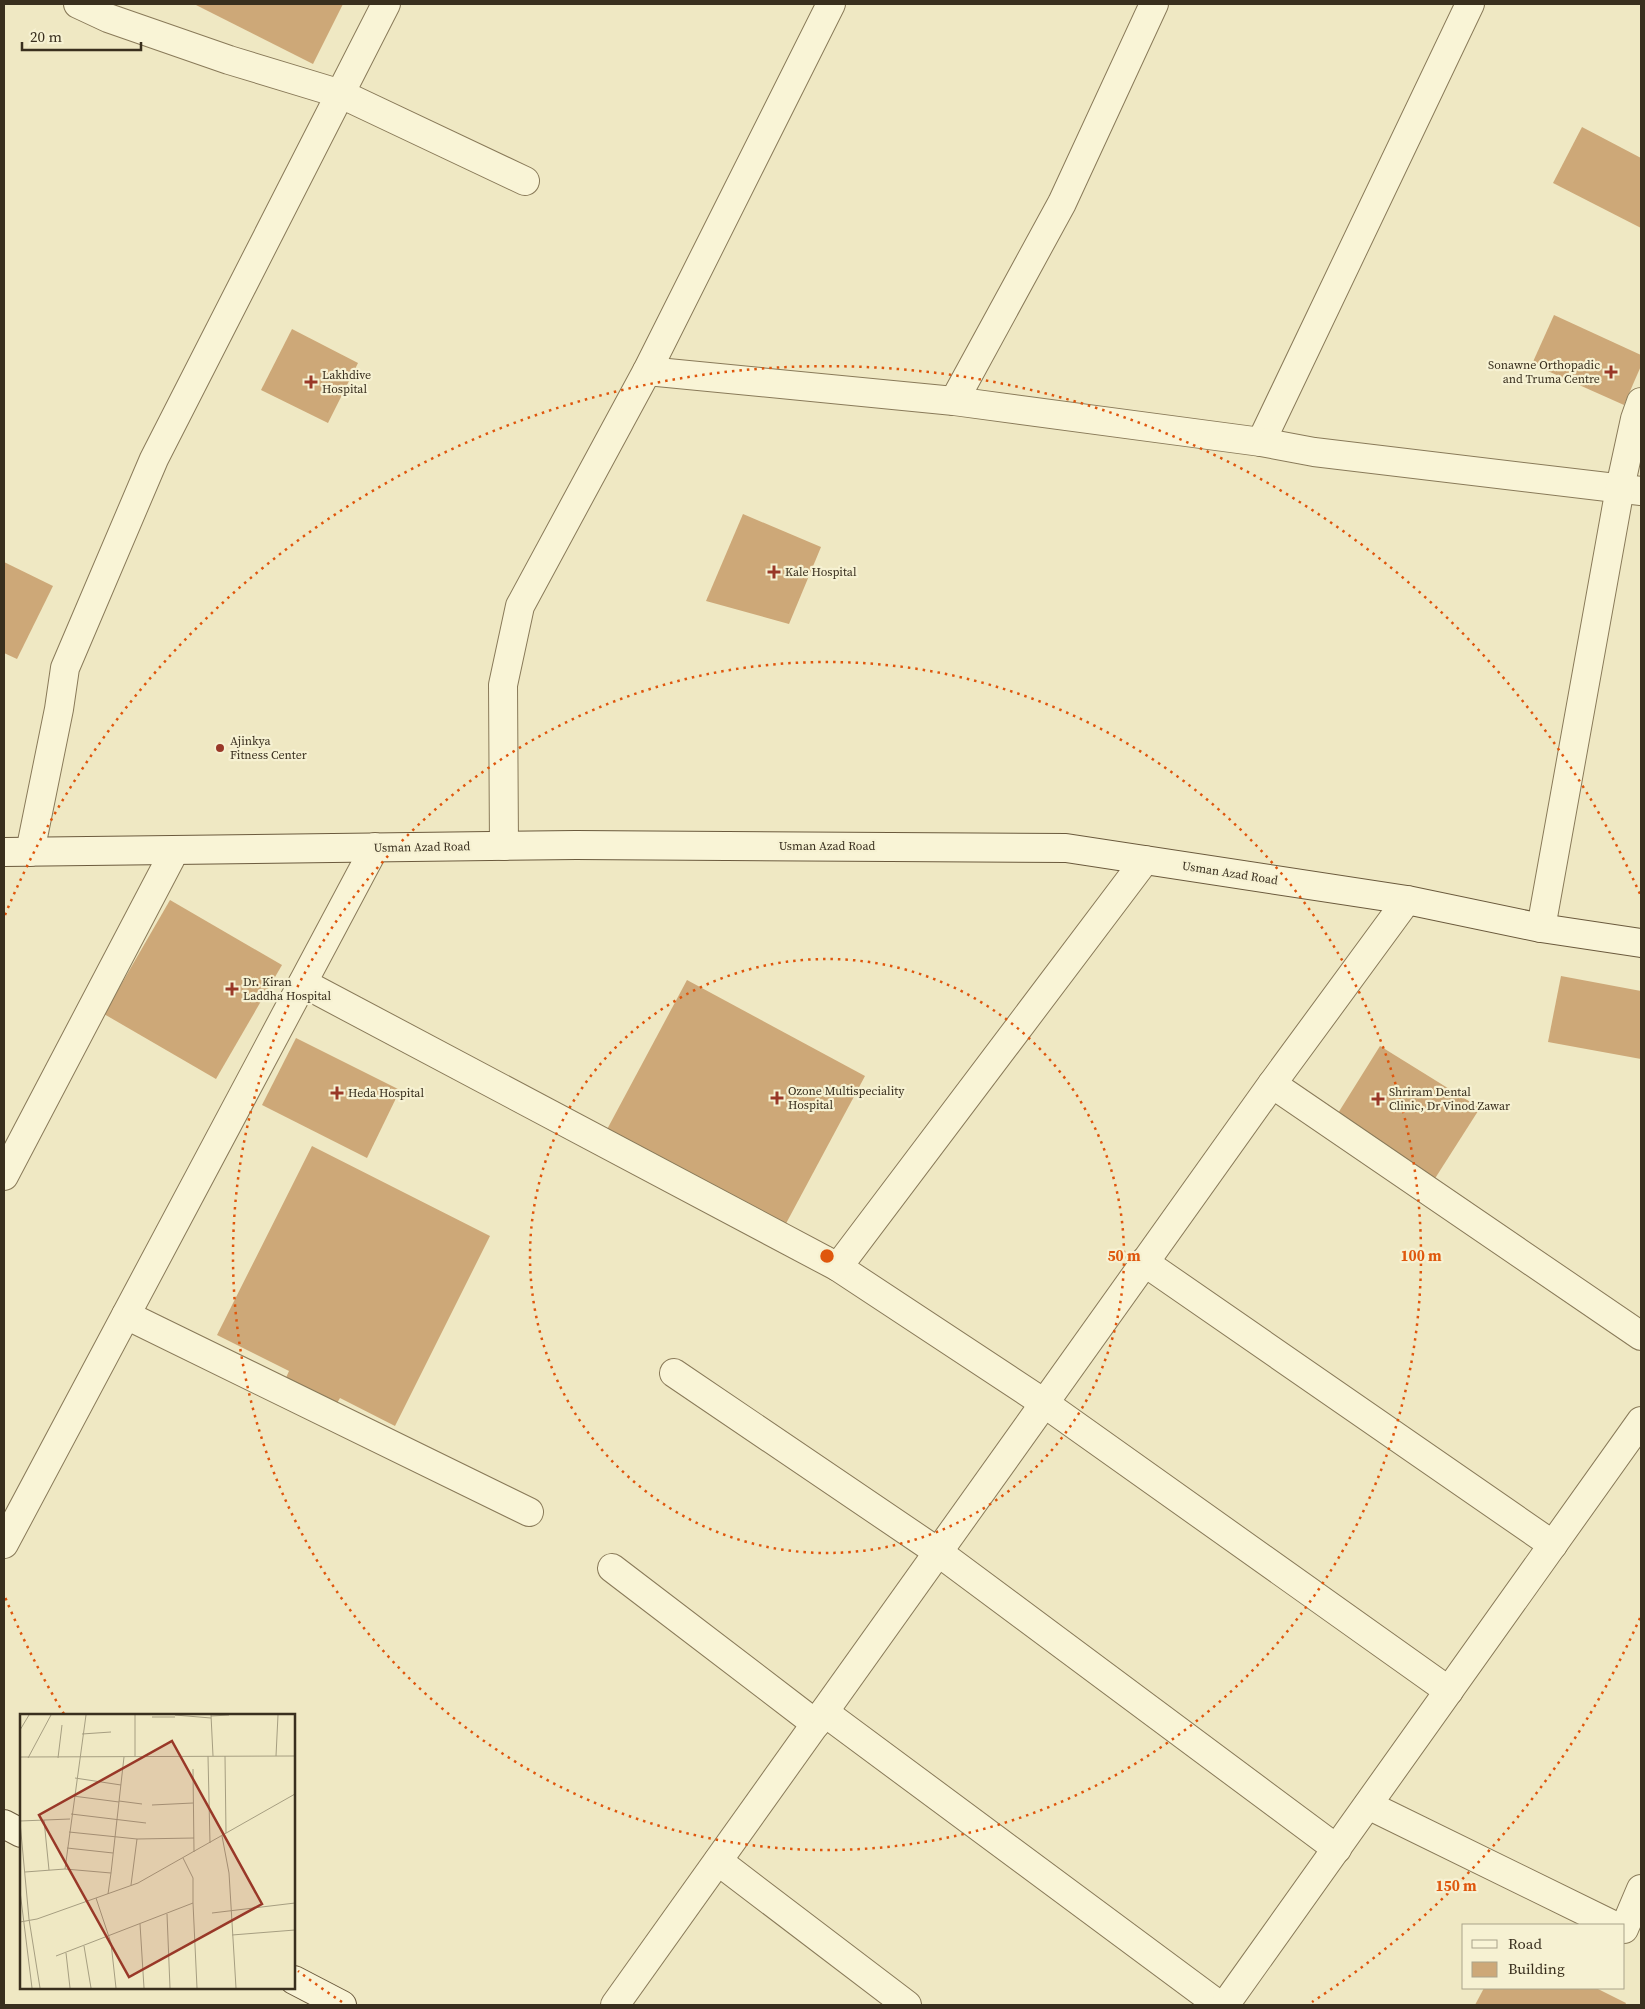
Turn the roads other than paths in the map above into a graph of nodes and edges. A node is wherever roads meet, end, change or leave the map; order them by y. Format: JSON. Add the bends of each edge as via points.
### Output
{"nodes":[{"id":1,"x":78,"y":4,"type":"edge"},
{"id":2,"x":386,"y":4,"type":"edge"},
{"id":3,"x":830,"y":4,"type":"edge"},
{"id":4,"x":1154,"y":4,"type":"edge"},
{"id":5,"x":1470,"y":4,"type":"edge"},
{"id":6,"x":341,"y":94,"type":"junction"},
{"id":7,"x":526,"y":181,"type":"dead end"},
{"id":8,"x":647,"y":371,"type":"junction"},
{"id":9,"x":954,"y":401,"type":"junction"},
{"id":10,"x":1641,"y":402,"type":"edge"},
{"id":11,"x":1261,"y":442,"type":"junction"},
{"id":12,"x":1631,"y":490,"type":"edge"},
{"id":13,"x":504,"y":846,"type":"junction"},
{"id":14,"x":376,"y":847,"type":"junction"},
{"id":15,"x":174,"y":850,"type":"junction"},
{"id":16,"x":17,"y":852,"type":"edge"},
{"id":17,"x":1145,"y":860,"type":"junction"},
{"id":18,"x":1407,"y":900,"type":"junction"},
{"id":19,"x":1541,"y":928,"type":"junction"},
{"id":20,"x":1641,"y":943,"type":"edge"},
{"id":21,"x":303,"y":983,"type":"junction"},
{"id":22,"x":1272,"y":1084,"type":"junction"},
{"id":23,"x":4,"y":1176,"type":"edge"},
{"id":24,"x":1144,"y":1262,"type":"junction"},
{"id":25,"x":838,"y":1267,"type":"junction"},
{"id":26,"x":126,"y":1315,"type":"junction"},
{"id":27,"x":1641,"y":1336,"type":"edge"},
{"id":28,"x":674,"y":1372,"type":"dead end"},
{"id":29,"x":1044,"y":1403,"type":"junction"},
{"id":30,"x":1641,"y":1421,"type":"edge"},
{"id":31,"x":529,"y":1512,"type":"dead end"},
{"id":32,"x":4,"y":1544,"type":"edge"},
{"id":33,"x":1553,"y":1545,"type":"junction"},
{"id":34,"x":938,"y":1552,"type":"junction"},
{"id":35,"x":612,"y":1568,"type":"dead end"},
{"id":36,"x":1449,"y":1691,"type":"junction"},
{"id":37,"x":820,"y":1718,"type":"junction"},
{"id":38,"x":1368,"y":1805,"type":"junction"},
{"id":39,"x":4,"y":1824,"type":"edge"},
{"id":40,"x":20,"y":1832,"type":"edge"},
{"id":41,"x":1337,"y":1849,"type":"junction"},
{"id":42,"x":718,"y":1861,"type":"junction"},
{"id":43,"x":1641,"y":1889,"type":"edge"},
{"id":44,"x":1611,"y":1924,"type":"edge"},
{"id":45,"x":1625,"y":1928,"type":"edge"},
{"id":46,"x":1625,"y":1931,"type":"edge"},
{"id":47,"x":1641,"y":1939,"type":"edge"},
{"id":48,"x":295,"y":1981,"type":"edge"},
{"id":49,"x":342,"y":2005,"type":"edge"},
{"id":50,"x":615,"y":2005,"type":"edge"},
{"id":51,"x":907,"y":2005,"type":"edge"},
{"id":52,"x":1219,"y":2005,"type":"edge"},
{"id":53,"x":1225,"y":2005,"type":"edge"}],
"edges":[{"from":1,"to":6,"type":"street","via":[[108,18],[229,60]]},
{"from":2,"to":6,"type":"street"},
{"from":3,"to":8,"type":"street"},
{"from":4,"to":9,"type":"street","via":[[1062,203]]},
{"from":5,"to":11,"type":"street"},
{"from":6,"to":7,"type":"street"},
{"from":6,"to":16,"type":"street","via":[[154,459],[65,668],[59,709]]},
{"from":8,"to":9,"type":"street"},
{"from":8,"to":13,"type":"street","via":[[520,606],[503,685]]},
{"from":9,"to":11,"type":"street"},
{"from":10,"to":12,"type":"street","via":[[1634,419]]},
{"from":11,"to":12,"type":"street","via":[[1314,452]]},
{"from":12,"to":19,"type":"street"},
{"from":13,"to":14,"type":"street","name":"Usman Azad Road"},
{"from":13,"to":17,"type":"street","name":"Usman Azad Road","via":[[1066,848]]},
{"from":14,"to":15,"type":"street","name":"Usman Azad Road"},
{"from":14,"to":21,"type":"street"},
{"from":15,"to":16,"type":"street","name":"Usman Azad Road"},
{"from":15,"to":23,"type":"street"},
{"from":17,"to":18,"type":"street","name":"Usman Azad Road"},
{"from":17,"to":25,"type":"street"},
{"from":18,"to":19,"type":"street","name":"Usman Azad Road"},
{"from":18,"to":22,"type":"street"},
{"from":19,"to":20,"type":"street","name":"Usman Azad Road"},
{"from":21,"to":25,"type":"street"},
{"from":21,"to":26,"type":"street"},
{"from":22,"to":24,"type":"street"},
{"from":22,"to":27,"type":"street"},
{"from":24,"to":29,"type":"street"},
{"from":24,"to":33,"type":"street"},
{"from":25,"to":29,"type":"street"},
{"from":26,"to":31,"type":"street"},
{"from":26,"to":32,"type":"street"},
{"from":28,"to":34,"type":"street"},
{"from":29,"to":34,"type":"street"},
{"from":29,"to":36,"type":"street"},
{"from":30,"to":33,"type":"street"},
{"from":33,"to":36,"type":"street"},
{"from":34,"to":37,"type":"street"},
{"from":34,"to":41,"type":"street"},
{"from":35,"to":37,"type":"street"},
{"from":36,"to":38,"type":"street"},
{"from":37,"to":42,"type":"street"},
{"from":37,"to":52,"type":"street"},
{"from":38,"to":41,"type":"street"},
{"from":38,"to":44,"type":"street"},
{"from":39,"to":40,"type":"street"},
{"from":41,"to":53,"type":"street"},
{"from":42,"to":50,"type":"street"},
{"from":42,"to":51,"type":"street"},
{"from":43,"to":45,"type":"street"},
{"from":46,"to":47,"type":"street"},
{"from":48,"to":49,"type":"street"}]}
